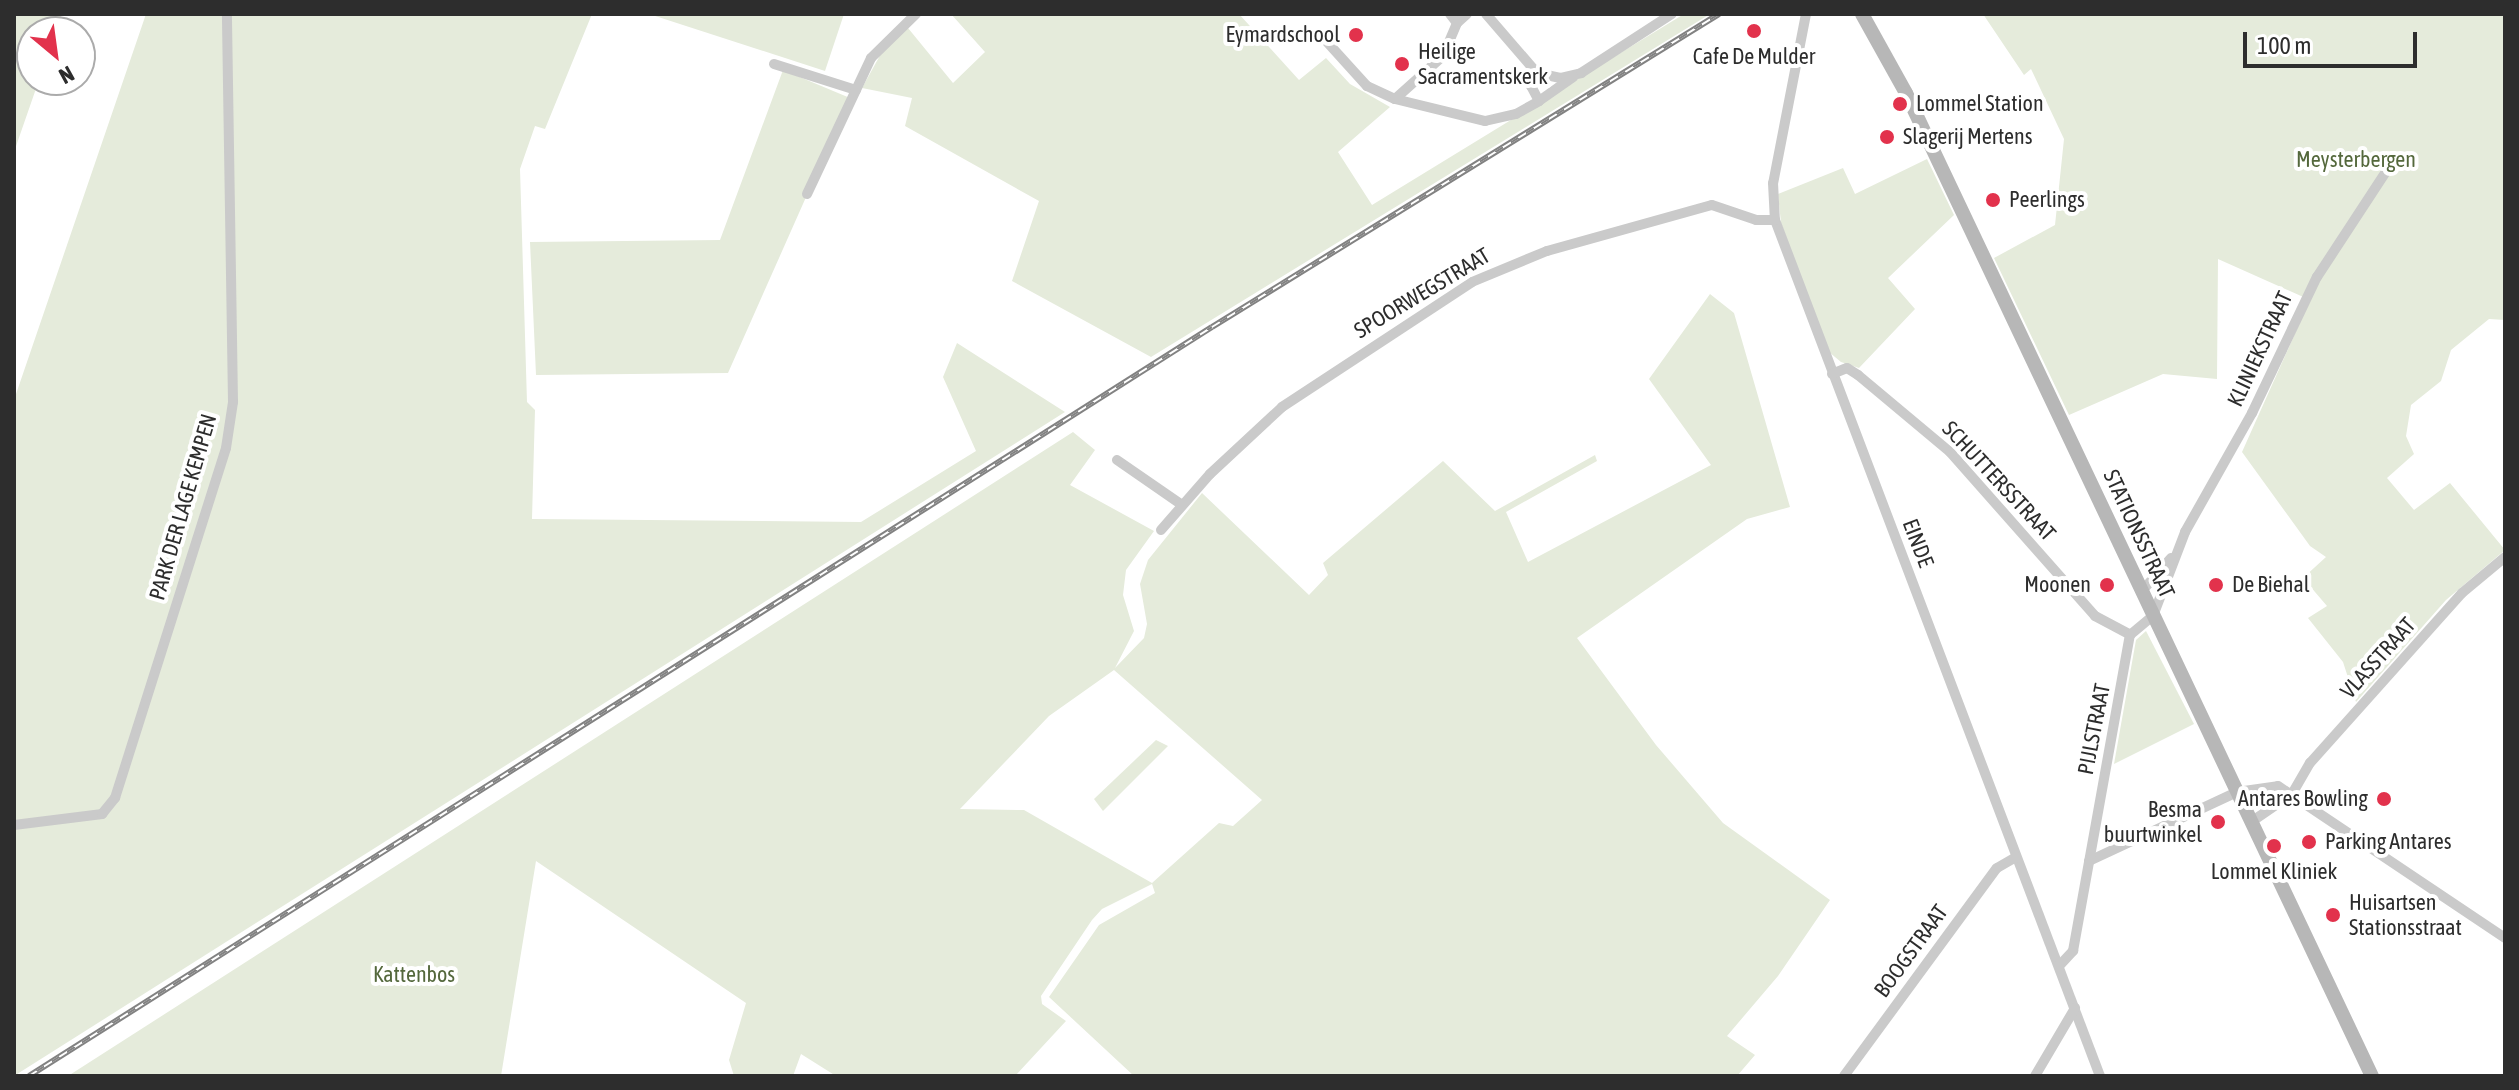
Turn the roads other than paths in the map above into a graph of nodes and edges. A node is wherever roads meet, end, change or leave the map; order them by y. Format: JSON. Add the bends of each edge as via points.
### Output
{"nodes":[{"id":1,"x":227,"y":14,"type":"edge"},
{"id":2,"x":916,"y":14,"type":"edge"},
{"id":3,"x":1467,"y":14,"type":"edge"},
{"id":4,"x":1486,"y":14,"type":"edge"},
{"id":5,"x":1672,"y":14,"type":"edge"},
{"id":6,"x":1806,"y":14,"type":"edge"},
{"id":7,"x":1862,"y":14,"type":"edge"},
{"id":8,"x":1453,"y":18,"type":"edge"},
{"id":9,"x":1318,"y":32,"type":"dead end"},
{"id":10,"x":774,"y":64,"type":"dead end"},
{"id":11,"x":1537,"y":73,"type":"junction"},
{"id":12,"x":1574,"y":75,"type":"junction"},
{"id":13,"x":856,"y":90,"type":"junction"},
{"id":14,"x":1395,"y":99,"type":"junction"},
{"id":15,"x":1539,"y":101,"type":"junction"},
{"id":16,"x":2387,"y":170,"type":"dead end"},
{"id":17,"x":807,"y":194,"type":"dead end"},
{"id":18,"x":1775,"y":220,"type":"junction"},
{"id":19,"x":1832,"y":374,"type":"junction"},
{"id":20,"x":1117,"y":460,"type":"dead end"},
{"id":21,"x":1182,"y":505,"type":"junction"},
{"id":22,"x":1161,"y":530,"type":"dead end"},
{"id":23,"x":2177,"y":550,"type":"junction"},
{"id":24,"x":2505,"y":557,"type":"edge"},
{"id":25,"x":2142,"y":591,"type":"junction"},
{"id":26,"x":2153,"y":616,"type":"junction"},
{"id":27,"x":2130,"y":635,"type":"junction"},
{"id":28,"x":2237,"y":792,"type":"junction"},
{"id":29,"x":2292,"y":794,"type":"junction"},
{"id":30,"x":2251,"y":822,"type":"junction"},
{"id":31,"x":14,"y":825,"type":"edge"},
{"id":32,"x":2016,"y":857,"type":"junction"},
{"id":33,"x":2089,"y":861,"type":"junction"},
{"id":34,"x":2505,"y":938,"type":"edge"},
{"id":35,"x":2059,"y":966,"type":"junction"},
{"id":36,"x":2075,"y":1008,"type":"junction"},
{"id":37,"x":1844,"y":1076,"type":"edge"},
{"id":38,"x":2035,"y":1076,"type":"edge"},
{"id":39,"x":2100,"y":1076,"type":"edge"},
{"id":40,"x":2372,"y":1076,"type":"edge"}],
"edges":[{"from":1,"to":31,"type":"street","name":"PARK DER LAGE KEMPEN","via":[[233,402],[226,448],[115,798],[102,814]]},
{"from":2,"to":13,"type":"street","via":[[880,45]]},
{"from":3,"to":8,"type":"street"},
{"from":4,"to":11,"type":"street"},
{"from":5,"to":12,"type":"street"},
{"from":6,"to":18,"type":"street","name":"EINDE","via":[[1773,183]]},
{"from":7,"to":25,"type":"main road","name":"STATIONSSTRAAT","via":[[1912,107]]},
{"from":8,"to":14,"type":"street","via":[[1443,56]]},
{"from":9,"to":14,"type":"street","via":[[1367,86]]},
{"from":10,"to":13,"type":"street"},
{"from":11,"to":12,"type":"street"},
{"from":11,"to":15,"type":"street","via":[[1531,86]]},
{"from":12,"to":15,"type":"street"},
{"from":13,"to":17,"type":"street"},
{"from":14,"to":15,"type":"street","via":[[1485,121],[1516,114]]},
{"from":16,"to":23,"type":"street","name":"KLINIEKSTRAAT","via":[[2317,277],[2252,413]]},
{"from":18,"to":19,"type":"street","name":"EINDE"},
{"from":18,"to":21,"type":"street","name":"SPOORWEGSTRAAT","via":[[1756,220],[1712,205],[1547,251],[1483,277],[1282,407]]},
{"from":19,"to":27,"type":"street","name":"SCHUTTERSSTRAAT","via":[[1847,368],[1858,375],[1950,452],[2095,616]]},
{"from":19,"to":32,"type":"street","name":"EINDE"},
{"from":20,"to":21,"type":"street"},
{"from":21,"to":22,"type":"street","name":"SPOORWEGSTRAAT"},
{"from":23,"to":25,"type":"street","name":"KLINIEKSTRAAT"},
{"from":23,"to":26,"type":"street","name":"KLINIEKSTRAAT"},
{"from":24,"to":29,"type":"street","name":"VLASSTRAAT","via":[[2462,593],[2310,763]]},
{"from":25,"to":26,"type":"main road","name":"STATIONSSTRAAT"},
{"from":26,"to":27,"type":"street"},
{"from":26,"to":28,"type":"main road","name":"STATIONSSTRAAT"},
{"from":27,"to":33,"type":"street","name":"PIJLSTRAAT"},
{"from":28,"to":29,"type":"street","via":[[2278,786]]},
{"from":28,"to":30,"type":"main road","name":"STATIONSSTRAAT"},
{"from":28,"to":33,"type":"street"},
{"from":29,"to":30,"type":"street"},
{"from":29,"to":34,"type":"street"},
{"from":30,"to":40,"type":"main road","name":"STATIONSSTRAAT"},
{"from":32,"to":35,"type":"street","name":"EINDE"},
{"from":32,"to":37,"type":"street","name":"BOOGSTRAAT","via":[[1997,868]]},
{"from":33,"to":35,"type":"street","name":"PIJLSTRAAT","via":[[2073,951]]},
{"from":35,"to":36,"type":"street","name":"EINDE"},
{"from":36,"to":38,"type":"street"},
{"from":36,"to":39,"type":"street","name":"EINDE"}]}
